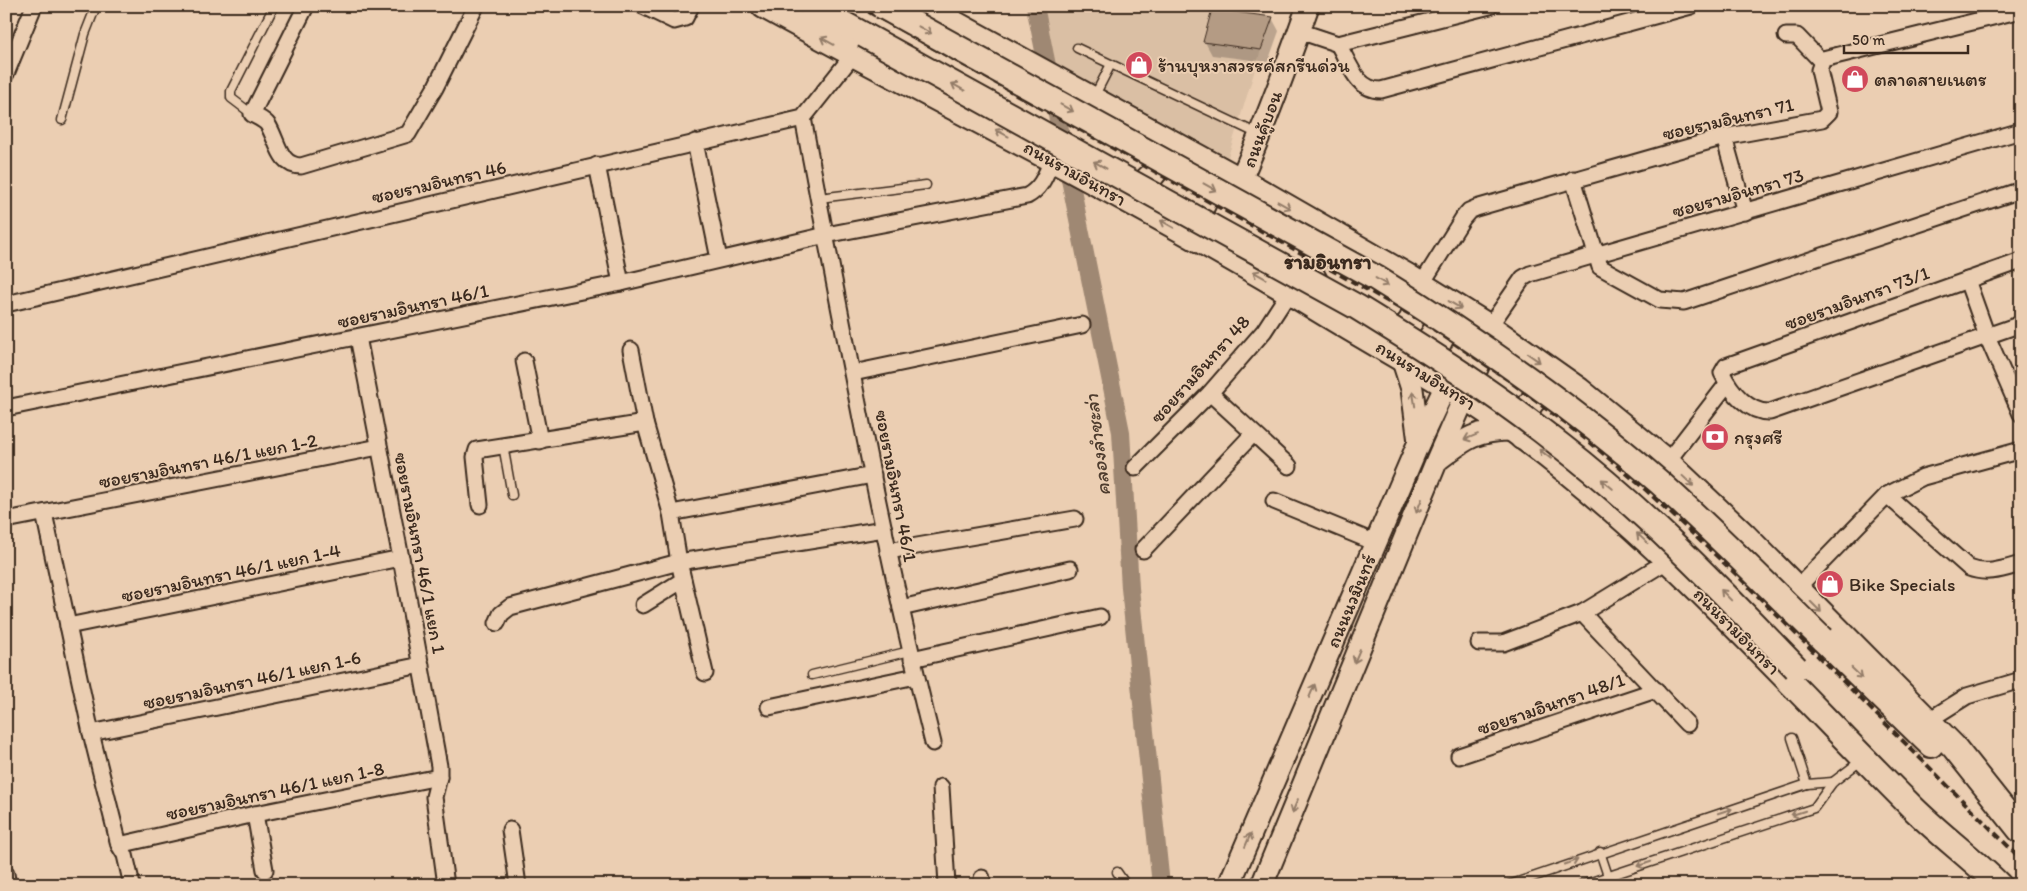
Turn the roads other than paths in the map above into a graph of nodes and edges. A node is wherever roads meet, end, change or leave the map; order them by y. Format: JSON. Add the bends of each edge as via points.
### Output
{"nodes":[{"id":1,"x":34,"y":6,"type":"edge"},
{"id":2,"x":96,"y":6,"type":"edge"},
{"id":3,"x":274,"y":6,"type":"edge"},
{"id":4,"x":306,"y":6,"type":"edge"},
{"id":5,"x":476,"y":6,"type":"edge"},
{"id":6,"x":643,"y":6,"type":"edge"},
{"id":7,"x":691,"y":6,"type":"edge"},
{"id":8,"x":764,"y":6,"type":"edge"},
{"id":9,"x":811,"y":6,"type":"edge"},
{"id":10,"x":882,"y":6,"type":"edge"},
{"id":11,"x":923,"y":6,"type":"edge"},
{"id":12,"x":1308,"y":6,"type":"edge"},
{"id":13,"x":1490,"y":6,"type":"edge"},
{"id":14,"x":1691,"y":6,"type":"edge"},
{"id":15,"x":2021,"y":10,"type":"edge"},
{"id":16,"x":1299,"y":31,"type":"junction"},
{"id":17,"x":1786,"y":36,"type":"dead end"},
{"id":18,"x":1338,"y":44,"type":"junction"},
{"id":19,"x":858,"y":45,"type":"junction"},
{"id":20,"x":1077,"y":48,"type":"dead end"},
{"id":21,"x":1821,"y":61,"type":"junction"},
{"id":22,"x":1110,"y":66,"type":"junction"},
{"id":23,"x":6,"y":74,"type":"edge"},
{"id":24,"x":1085,"y":96,"type":"junction"},
{"id":25,"x":252,"y":114,"type":"junction"},
{"id":26,"x":803,"y":118,"type":"junction"},
{"id":27,"x":62,"y":120,"type":"dead end"},
{"id":28,"x":2021,"y":131,"type":"edge"},
{"id":29,"x":1155,"y":135,"type":"junction"},
{"id":30,"x":1260,"y":135,"type":"junction"},
{"id":31,"x":1724,"y":137,"type":"junction"},
{"id":32,"x":695,"y":142,"type":"junction"},
{"id":33,"x":1056,"y":162,"type":"junction"},
{"id":34,"x":597,"y":165,"type":"junction"},
{"id":35,"x":1573,"y":179,"type":"junction"},
{"id":36,"x":1242,"y":181,"type":"junction"},
{"id":37,"x":926,"y":185,"type":"dead end"},
{"id":38,"x":2021,"y":190,"type":"edge"},
{"id":39,"x":1118,"y":196,"type":"junction"},
{"id":40,"x":819,"y":198,"type":"junction"},
{"id":41,"x":1229,"y":208,"type":"junction"},
{"id":42,"x":1745,"y":212,"type":"junction"},
{"id":43,"x":826,"y":235,"type":"junction"},
{"id":44,"x":1210,"y":248,"type":"junction"},
{"id":45,"x":1595,"y":255,"type":"junction"},
{"id":46,"x":719,"y":259,"type":"junction"},
{"id":47,"x":2021,"y":261,"type":"edge"},
{"id":48,"x":1414,"y":280,"type":"junction"},
{"id":49,"x":1968,"y":280,"type":"junction"},
{"id":50,"x":621,"y":283,"type":"junction"},
{"id":51,"x":1290,"y":291,"type":"junction"},
{"id":52,"x":6,"y":304,"type":"edge"},
{"id":53,"x":1331,"y":317,"type":"junction"},
{"id":54,"x":2021,"y":324,"type":"edge"},
{"id":55,"x":1082,"y":325,"type":"dead end"},
{"id":56,"x":1487,"y":325,"type":"junction"},
{"id":57,"x":1987,"y":336,"type":"junction"},
{"id":58,"x":358,"y":338,"type":"junction"},
{"id":59,"x":1368,"y":339,"type":"junction"},
{"id":60,"x":631,"y":350,"type":"dead end"},
{"id":61,"x":1402,"y":358,"type":"junction"},
{"id":62,"x":524,"y":361,"type":"dead end"},
{"id":63,"x":853,"y":373,"type":"junction"},
{"id":64,"x":1727,"y":384,"type":"junction"},
{"id":65,"x":1579,"y":390,"type":"junction"},
{"id":66,"x":1455,"y":391,"type":"junction"},
{"id":67,"x":1210,"y":393,"type":"junction"},
{"id":68,"x":6,"y":408,"type":"edge"},
{"id":69,"x":2021,"y":414,"type":"edge"},
{"id":70,"x":645,"y":423,"type":"junction"},
{"id":71,"x":1517,"y":433,"type":"junction"},
{"id":72,"x":1253,"y":434,"type":"junction"},
{"id":73,"x":540,"y":441,"type":"junction"},
{"id":74,"x":1419,"y":442,"type":"junction"},
{"id":75,"x":503,"y":445,"type":"junction"},
{"id":76,"x":379,"y":447,"type":"junction"},
{"id":77,"x":2021,"y":450,"type":"edge"},
{"id":78,"x":1437,"y":460,"type":"junction"},
{"id":79,"x":1666,"y":462,"type":"junction"},
{"id":80,"x":1289,"y":466,"type":"dead end"},
{"id":81,"x":1134,"y":468,"type":"dead end"},
{"id":82,"x":873,"y":475,"type":"junction"},
{"id":83,"x":512,"y":495,"type":"dead end"},
{"id":84,"x":1887,"y":495,"type":"junction"},
{"id":85,"x":1274,"y":501,"type":"dead end"},
{"id":86,"x":480,"y":505,"type":"dead end"},
{"id":87,"x":44,"y":513,"type":"junction"},
{"id":88,"x":671,"y":513,"type":"junction"},
{"id":89,"x":1075,"y":519,"type":"dead end"},
{"id":90,"x":6,"y":520,"type":"edge"},
{"id":91,"x":884,"y":529,"type":"junction"},
{"id":92,"x":1376,"y":543,"type":"junction"},
{"id":93,"x":1143,"y":550,"type":"dead end"},
{"id":94,"x":888,"y":551,"type":"junction"},
{"id":95,"x":401,"y":558,"type":"junction"},
{"id":96,"x":1666,"y":561,"type":"junction"},
{"id":97,"x":679,"y":562,"type":"junction"},
{"id":98,"x":2021,"y":564,"type":"edge"},
{"id":99,"x":1070,"y":569,"type":"dead end"},
{"id":100,"x":684,"y":580,"type":"junction"},
{"id":101,"x":1797,"y":588,"type":"junction"},
{"id":102,"x":643,"y":605,"type":"dead end"},
{"id":103,"x":901,"y":608,"type":"junction"},
{"id":104,"x":1582,"y":613,"type":"junction"},
{"id":105,"x":1100,"y":617,"type":"dead end"},
{"id":106,"x":497,"y":623,"type":"dead end"},
{"id":107,"x":68,"y":626,"type":"junction"},
{"id":108,"x":1479,"y":643,"type":"dead end"},
{"id":109,"x":911,"y":655,"type":"junction"},
{"id":110,"x":421,"y":665,"type":"junction"},
{"id":111,"x":705,"y":673,"type":"dead end"},
{"id":112,"x":812,"y":675,"type":"dead end"},
{"id":113,"x":916,"y":676,"type":"junction"},
{"id":114,"x":2021,"y":680,"type":"edge"},
{"id":115,"x":1656,"y":690,"type":"junction"},
{"id":116,"x":769,"y":707,"type":"dead end"},
{"id":117,"x":1929,"y":720,"type":"junction"},
{"id":118,"x":1687,"y":724,"type":"dead end"},
{"id":119,"x":90,"y":733,"type":"junction"},
{"id":120,"x":1792,"y":738,"type":"dead end"},
{"id":121,"x":933,"y":742,"type":"dead end"},
{"id":122,"x":1459,"y":756,"type":"dead end"},
{"id":123,"x":1864,"y":759,"type":"junction"},
{"id":124,"x":439,"y":777,"type":"junction"},
{"id":125,"x":1833,"y":782,"type":"junction"},
{"id":126,"x":1807,"y":784,"type":"junction"},
{"id":127,"x":941,"y":787,"type":"dead end"},
{"id":128,"x":255,"y":814,"type":"junction"},
{"id":129,"x":510,"y":830,"type":"dead end"},
{"id":130,"x":2020,"y":830,"type":"edge"},
{"id":131,"x":119,"y":845,"type":"junction"},
{"id":132,"x":1600,"y":852,"type":"junction"},
{"id":133,"x":265,"y":870,"type":"dead end"},
{"id":134,"x":1117,"y":872,"type":"dead end"},
{"id":135,"x":6,"y":874,"type":"edge"},
{"id":136,"x":1608,"y":876,"type":"junction"},
{"id":137,"x":1995,"y":881,"type":"edge"},
{"id":138,"x":8,"y":885,"type":"edge"},
{"id":139,"x":132,"y":885,"type":"edge"},
{"id":140,"x":446,"y":885,"type":"edge"},
{"id":141,"x":518,"y":885,"type":"edge"},
{"id":142,"x":947,"y":885,"type":"edge"},
{"id":143,"x":1126,"y":885,"type":"edge"},
{"id":144,"x":1229,"y":885,"type":"edge"},
{"id":145,"x":1262,"y":885,"type":"edge"},
{"id":146,"x":1509,"y":885,"type":"edge"},
{"id":147,"x":1582,"y":885,"type":"edge"}],
"edges":[{"from":1,"to":23,"type":"street"},
{"from":2,"to":27,"type":"lane","via":[[85,34]]},
{"from":3,"to":25,"type":"lane","via":[[230,91],[230,98]]},
{"from":4,"to":25,"type":"street"},
{"from":5,"to":25,"type":"street","via":[[435,88],[408,134],[401,138],[292,166],[286,162],[267,123]]},
{"from":6,"to":7,"type":"street","via":[[674,21],[684,18]]},
{"from":19,"to":8,"type":"main road","name":"ถนนรามอินทรา","one_way":true},
{"from":9,"to":19,"type":"main road","name":"ถนนรามอินทรา"},
{"from":10,"to":130,"type":"main road","one_way":true,"bridge":true,"via":[[1367,273],[1444,320],[1578,416],[1717,535]]},
{"from":11,"to":24,"type":"main road"},
{"from":12,"to":16,"type":"main road","name":"ถนนคู้บอน"},
{"from":13,"to":18,"type":"street"},
{"from":14,"to":18,"type":"street","via":[[1382,90],[1370,90],[1362,85]]},
{"from":15,"to":21,"type":"street"},
{"from":16,"to":18,"type":"street"},
{"from":16,"to":30,"type":"main road","name":"ถนนคู้บอน"},
{"from":17,"to":21,"type":"street","via":[[1797,36]]},
{"from":19,"to":26,"type":"street"},
{"from":33,"to":19,"type":"main road","name":"ถนนรามอินทรา","one_way":true},
{"from":137,"to":19,"type":"main road","name":"ถนนรามอินทรา","one_way":true,"bridge":true,"via":[[1934,809],[1705,574],[1561,445],[1438,358],[1357,307]]},
{"from":20,"to":22,"type":"lane"},
{"from":21,"to":31,"type":"street","name":"ซอยรามอินทรา 71","via":[[1819,70],[1829,112],[1822,119]]},
{"from":22,"to":24,"type":"lane"},
{"from":22,"to":30,"type":"lane"},
{"from":24,"to":29,"type":"main road"},
{"from":26,"to":32,"type":"street","name":"ซอยรามอินทรา 46"},
{"from":26,"to":40,"type":"street"},
{"from":28,"to":42,"type":"street","name":"ซอยรามอินทรา 73"},
{"from":29,"to":36,"type":"main road"},
{"from":29,"to":39,"type":"main road","via":[[1162,151],[1155,172],[1135,189]]},
{"from":30,"to":36,"type":"main road","name":"ถนนคู้บอน"},
{"from":31,"to":35,"type":"street","name":"ซอยรามอินทรา 71"},
{"from":31,"to":42,"type":"street"},
{"from":32,"to":34,"type":"street","name":"ซอยรามอินทรา 46"},
{"from":32,"to":46,"type":"street"},
{"from":33,"to":39,"type":"main road","name":"ถนนรามอินทรา"},
{"from":33,"to":43,"type":"street","name":"ซอยรามอินทรา 46/1","via":[[1043,182],[1027,196]]},
{"from":34,"to":50,"type":"street"},
{"from":34,"to":52,"type":"street","name":"ซอยรามอินทรา 46"},
{"from":35,"to":45,"type":"street"},
{"from":35,"to":48,"type":"street","name":"ซอยรามอินทรา 71","via":[[1469,211]]},
{"from":36,"to":41,"type":"main road","name":"ถนนคู้บอน"},
{"from":36,"to":48,"type":"main road","one_way":true},
{"from":37,"to":40,"type":"lane"},
{"from":38,"to":45,"type":"street","via":[[1684,302],[1660,300],[1600,267]]},
{"from":44,"to":39,"type":"main road","name":"ถนนรามอินทรา","one_way":true},
{"from":40,"to":43,"type":"street"},
{"from":41,"to":44,"type":"main road","name":"ถนนคู้บอน"},
{"from":41,"to":53,"type":"main road","via":[[1234,220],[1302,261],[1311,270]]},
{"from":42,"to":45,"type":"street","name":"ซอยรามอินทรา 73"},
{"from":43,"to":46,"type":"street","name":"ซอยรามอินทรา 46/1"},
{"from":43,"to":63,"type":"street","name":"ซอยรามอินทรา 46/1"},
{"from":51,"to":44,"type":"main road","name":"ถนนรามอินทรา","one_way":true},
{"from":45,"to":56,"type":"street","name":"ซอยรามอินทรา 73","via":[[1523,278]]},
{"from":46,"to":50,"type":"street","name":"ซอยรามอินทรา 46/1"},
{"from":47,"to":49,"type":"street","name":"ซอยรามอินทรา 73/1"},
{"from":48,"to":56,"type":"main road","one_way":true},
{"from":48,"to":59,"type":"main road","via":[[1411,323],[1400,333]]},
{"from":49,"to":57,"type":"street"},
{"from":49,"to":64,"type":"street","name":"ซอยรามอินทรา 73/1","via":[[1726,366],[1722,373]]},
{"from":50,"to":58,"type":"street","name":"ซอยรามอินทรา 46/1"},
{"from":51,"to":53,"type":"main road","name":"ถนนรามอินทรา"},
{"from":51,"to":67,"type":"street","name":"ซอยรามอินทรา 48","via":[[1264,331]]},
{"from":53,"to":59,"type":"main road","name":"ถนนรามอินทรา"},
{"from":54,"to":57,"type":"street"},
{"from":55,"to":63,"type":"street"},
{"from":56,"to":65,"type":"main road","one_way":true},
{"from":56,"to":66,"type":"main road","name":"ถนนนวมินทร์"},
{"from":57,"to":64,"type":"street","via":[[1770,412],[1751,408]]},
{"from":57,"to":69,"type":"street"},
{"from":58,"to":68,"type":"street","name":"ซอยรามอินทรา 46/1"},
{"from":58,"to":76,"type":"street","name":"ซอยรามอินทรา 46/1 แยก 1"},
{"from":59,"to":61,"type":"main road","name":"ถนนรามอินทรา"},
{"from":60,"to":70,"type":"street"},
{"from":61,"to":66,"type":"main road","name":"ถนนรามอินทรา"},
{"from":74,"to":61,"type":"main road","one_way":true,"via":[[1412,389]]},
{"from":62,"to":73,"type":"street"},
{"from":63,"to":82,"type":"street","name":"ซอยรามอินทรา 46/1"},
{"from":64,"to":79,"type":"street","name":"ซอยรามอินทรา 73/1"},
{"from":65,"to":71,"type":"main road","via":[[1554,390],[1539,395],[1530,403]]},
{"from":65,"to":79,"type":"main road"},
{"from":66,"to":71,"type":"main road","name":"ถนนรามอินทรา"},
{"from":66,"to":74,"type":"main road","name":"ถนนนวมินทร์"},
{"from":66,"to":78,"type":"main road","name":"ถนนนวมินทร์"},
{"from":67,"to":72,"type":"street"},
{"from":67,"to":81,"type":"street","name":"ซอยรามอินทรา 48"},
{"from":70,"to":73,"type":"street"},
{"from":70,"to":88,"type":"street"},
{"from":71,"to":78,"type":"main road","one_way":true,"via":[[1494,430],[1466,438]]},
{"from":96,"to":71,"type":"main road","name":"ถนนรามอินทรา","one_way":true,"via":[[1608,507]]},
{"from":72,"to":80,"type":"street"},
{"from":72,"to":93,"type":"street"},
{"from":73,"to":75,"type":"street"},
{"from":74,"to":92,"type":"main road","name":"ถนนนวมินทร์"},
{"from":75,"to":83,"type":"lane"},
{"from":75,"to":86,"type":"street","via":[[477,450]]},
{"from":76,"to":87,"type":"street","name":"ซอยรามอินทรา 46/1 แยก 1-2"},
{"from":76,"to":95,"type":"street","name":"ซอยรามอินทรา 46/1 แยก 1"},
{"from":77,"to":84,"type":"street","via":[[1924,477]]},
{"from":78,"to":145,"type":"main road","name":"ถนนนวมินทร์","one_way":true},
{"from":79,"to":101,"type":"main road","one_way":true},
{"from":82,"to":88,"type":"street"},
{"from":82,"to":91,"type":"street","name":"ซอยรามอินทรา 46/1"},
{"from":84,"to":98,"type":"street","via":[[1969,568],[1991,572]]},
{"from":84,"to":101,"type":"street"},
{"from":85,"to":92,"type":"street"},
{"from":87,"to":90,"type":"street","name":"ซอยรามอินทรา 46/1 แยก 1-2"},
{"from":87,"to":107,"type":"street"},
{"from":88,"to":97,"type":"street"},
{"from":89,"to":94,"type":"street"},
{"from":91,"to":94,"type":"street","name":"ซอยรามอินทรา 46/1"},
{"from":91,"to":97,"type":"street"},
{"from":144,"to":92,"type":"main road","name":"ถนนนวมินทร์","one_way":true},
{"from":94,"to":103,"type":"street","name":"ซอยรามอินทรา 46/1"},
{"from":95,"to":107,"type":"street","name":"ซอยรามอินทรา 46/1 แยก 1-4"},
{"from":95,"to":110,"type":"street","name":"ซอยรามอินทรา 46/1 แยก 1"},
{"from":96,"to":104,"type":"street"},
{"from":96,"to":123,"type":"main road","name":"ถนนรามอินทรา"},
{"from":97,"to":100,"type":"street"},
{"from":97,"to":106,"type":"street","via":[[510,607],[501,614]]},
{"from":99,"to":103,"type":"street"},
{"from":100,"to":102,"type":"street"},
{"from":100,"to":111,"type":"street"},
{"from":101,"to":117,"type":"main road","one_way":true},
{"from":103,"to":109,"type":"street","name":"ซอยรามอินทรา 46/1"},
{"from":104,"to":108,"type":"street","via":[[1503,643]]},
{"from":104,"to":115,"type":"street","name":"ซอยรามอินทรา 48/1"},
{"from":105,"to":109,"type":"street"},
{"from":107,"to":119,"type":"street"},
{"from":109,"to":112,"type":"lane"},
{"from":109,"to":113,"type":"street","name":"ซอยรามอินทรา 46/1"},
{"from":110,"to":119,"type":"street","name":"ซอยรามอินทรา 46/1 แยก 1-6"},
{"from":110,"to":124,"type":"street","name":"ซอยรามอินทรา 46/1 แยก 1"},
{"from":113,"to":116,"type":"street"},
{"from":113,"to":121,"type":"street","name":"ซอยรามอินทรา 46/1"},
{"from":114,"to":117,"type":"street","via":[[1967,696]]},
{"from":115,"to":118,"type":"street","name":"ซอยรามอินทรา 48/1"},
{"from":115,"to":122,"type":"street","name":"ซอยรามอินทรา 48/1"},
{"from":117,"to":130,"type":"main road","via":[[1984,782]]},
{"from":119,"to":131,"type":"street"},
{"from":120,"to":126,"type":"lane"},
{"from":123,"to":125,"type":"lane"},
{"from":123,"to":137,"type":"main road","name":"ถนนรามอินทรา","via":[[1912,808]]},
{"from":124,"to":128,"type":"street","name":"ซอยรามอินทรา 46/1 แยก 1-8"},
{"from":124,"to":140,"type":"street","name":"ซอยรามอินทรา 46/1 แยก 1","via":[[434,797]]},
{"from":125,"to":126,"type":"lane"},
{"from":125,"to":136,"type":"lane","one_way":true,"via":[[1814,808]]},
{"from":132,"to":126,"type":"lane","one_way":true},
{"from":127,"to":142,"type":"street"},
{"from":128,"to":131,"type":"street","name":"ซอยรามอินทรา 46/1 แยก 1-8"},
{"from":128,"to":133,"type":"street"},
{"from":129,"to":141,"type":"street"},
{"from":131,"to":139,"type":"street","via":[[125,855]]},
{"from":132,"to":136,"type":"lane"},
{"from":146,"to":132,"type":"lane","one_way":true},
{"from":134,"to":143,"type":"lane"},
{"from":135,"to":138,"type":"street"},
{"from":136,"to":147,"type":"lane"}]}
